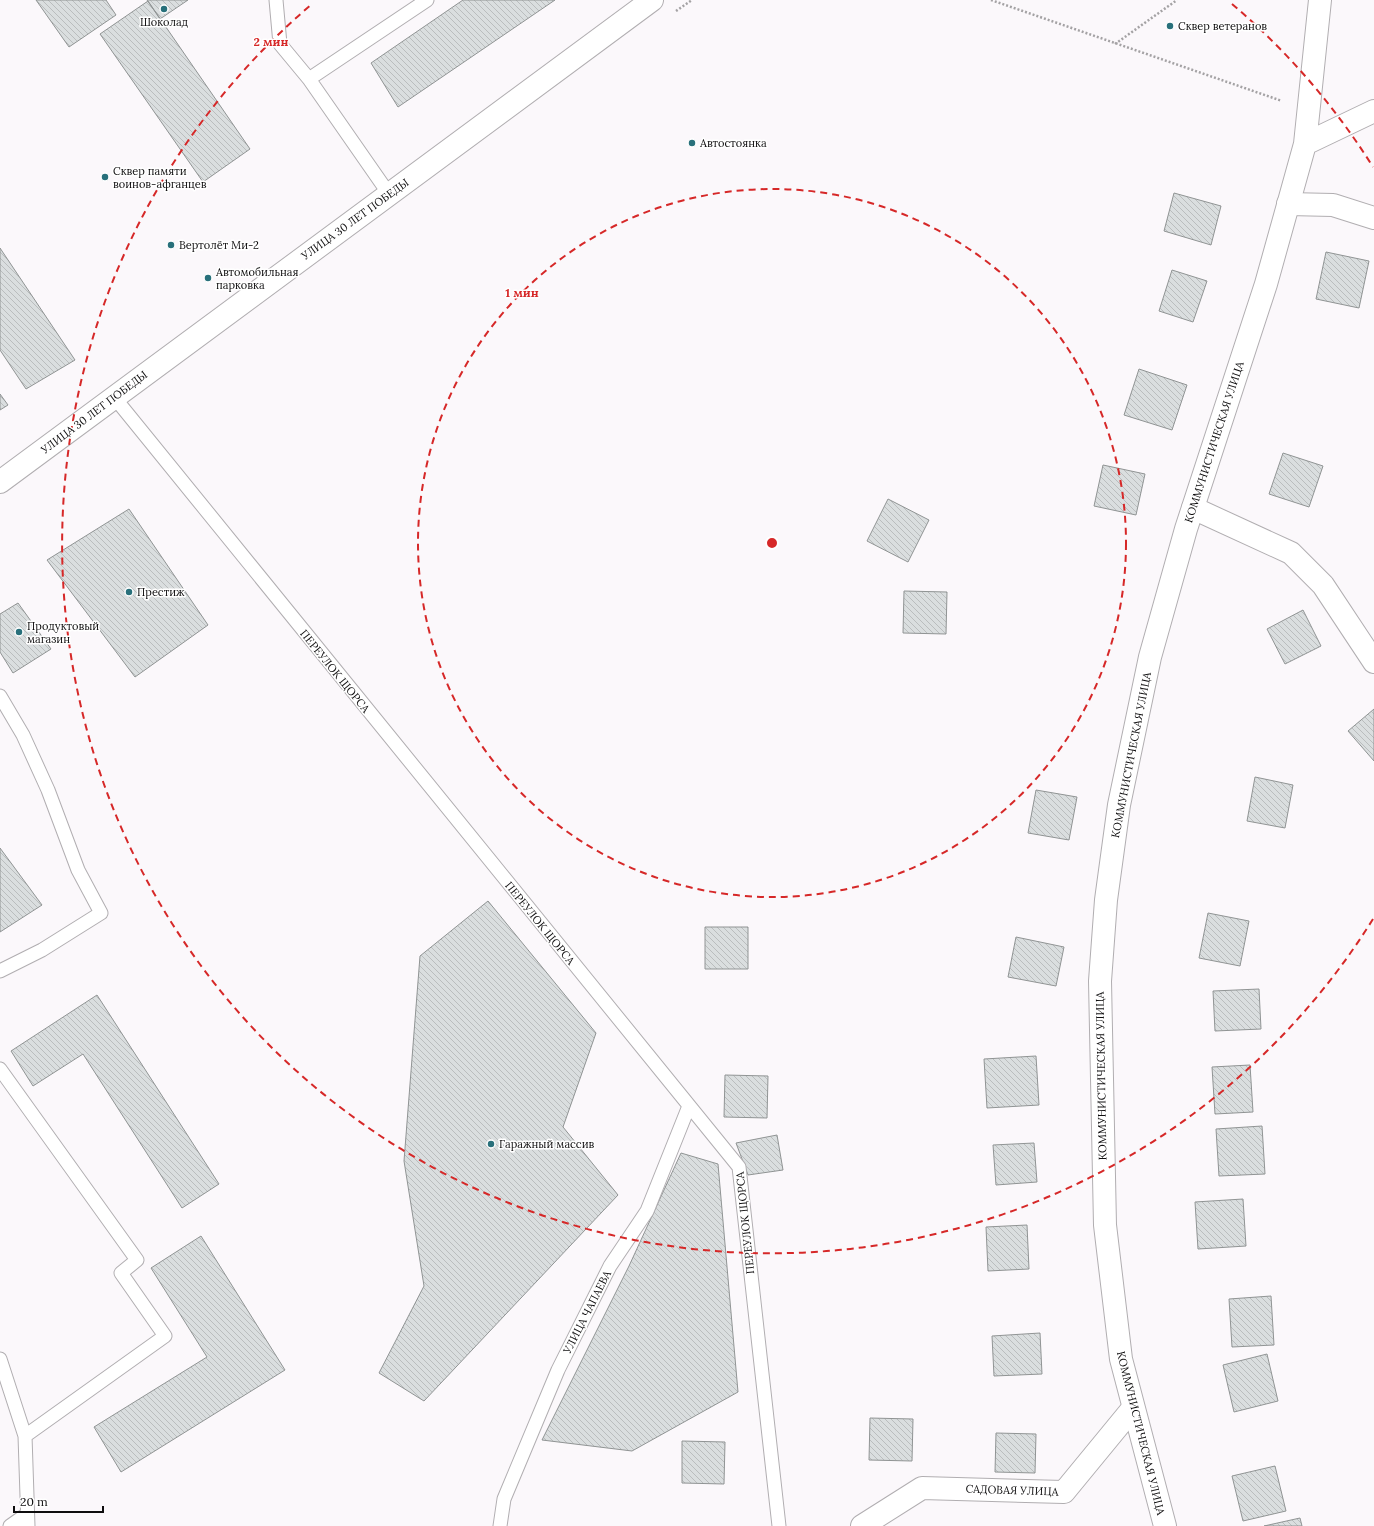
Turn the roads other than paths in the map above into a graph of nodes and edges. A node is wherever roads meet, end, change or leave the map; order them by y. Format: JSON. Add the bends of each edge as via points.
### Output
{"nodes":[{"id":1,"x":276,"y":0,"type":"edge"},
{"id":2,"x":427,"y":0,"type":"edge"},
{"id":3,"x":652,"y":0,"type":"edge"},
{"id":4,"x":1320,"y":0,"type":"edge"},
{"id":5,"x":309,"y":79,"type":"junction"},
{"id":6,"x":1374,"y":111,"type":"edge"},
{"id":7,"x":1304,"y":144,"type":"junction"},
{"id":8,"x":389,"y":194,"type":"junction"},
{"id":9,"x":1288,"y":204,"type":"junction"},
{"id":10,"x":1374,"y":218,"type":"edge"},
{"id":11,"x":114,"y":397,"type":"junction"},
{"id":12,"x":0,"y":482,"type":"edge"},
{"id":13,"x":1193,"y":508,"type":"junction"},
{"id":14,"x":1374,"y":662,"type":"edge"},
{"id":15,"x":0,"y":696,"type":"edge"},
{"id":16,"x":0,"y":971,"type":"edge"},
{"id":17,"x":0,"y":1069,"type":"edge"},
{"id":18,"x":689,"y":1106,"type":"junction"},
{"id":19,"x":0,"y":1359,"type":"edge"},
{"id":20,"x":1133,"y":1408,"type":"junction"},
{"id":21,"x":25,"y":1436,"type":"junction"},
{"id":22,"x":28,"y":1520,"type":"edge"},
{"id":23,"x":10,"y":1526,"type":"edge"},
{"id":24,"x":500,"y":1526,"type":"edge"},
{"id":25,"x":779,"y":1526,"type":"edge"},
{"id":26,"x":862,"y":1526,"type":"edge"},
{"id":27,"x":1164,"y":1526,"type":"edge"}],
"edges":[{"from":1,"to":5,"type":"lane","via":[[280,44]]},
{"from":2,"to":5,"type":"lane"},
{"from":3,"to":8,"type":"street","name":"УЛИЦА 30 ЛЕТ ПОБЕДЫ"},
{"from":4,"to":7,"type":"street","name":"КОММУНИСТИЧЕСКАЯ УЛИЦА"},
{"from":5,"to":8,"type":"lane"},
{"from":6,"to":7,"type":"street"},
{"from":7,"to":9,"type":"street","name":"КОММУНИСТИЧЕСКАЯ УЛИЦА"},
{"from":8,"to":11,"type":"street","name":"УЛИЦА 30 ЛЕТ ПОБЕДЫ"},
{"from":9,"to":10,"type":"street","via":[[1333,205]]},
{"from":9,"to":13,"type":"street","name":"КОММУНИСТИЧЕСКАЯ УЛИЦА","via":[[1266,284]]},
{"from":11,"to":12,"type":"street","name":"УЛИЦА 30 ЛЕТ ПОБЕДЫ"},
{"from":11,"to":18,"type":"lane","name":"ПЕРЕУЛОК ЩОРСА"},
{"from":13,"to":14,"type":"street","via":[[1290,553],[1323,585]]},
{"from":13,"to":20,"type":"street","name":"КОММУНИСТИЧЕСКАЯ УЛИЦА","via":[[1150,657],[1119,805],[1106,900],[1100,982],[1105,1225],[1121,1359]]},
{"from":15,"to":16,"type":"lane","via":[[23,735],[48,790],[78,870],[101,913],[42,950]]},
{"from":17,"to":21,"type":"lane","via":[[137,1260],[121,1273],[165,1336]]},
{"from":18,"to":24,"type":"lane","name":"УЛИЦА ЧАПАЕВА","via":[[647,1211],[610,1266],[558,1370],[504,1499]]},
{"from":18,"to":25,"type":"lane","name":"ПЕРЕУЛОК ЩОРСА","via":[[739,1167]]},
{"from":19,"to":21,"type":"lane"},
{"from":20,"to":26,"type":"street","name":"САДОВАЯ УЛИЦА","via":[[1064,1492],[922,1488]]},
{"from":20,"to":27,"type":"street","name":"КОММУНИСТИЧЕСКАЯ УЛИЦА"},
{"from":21,"to":22,"type":"lane"},
{"from":22,"to":23,"type":"lane"}]}
